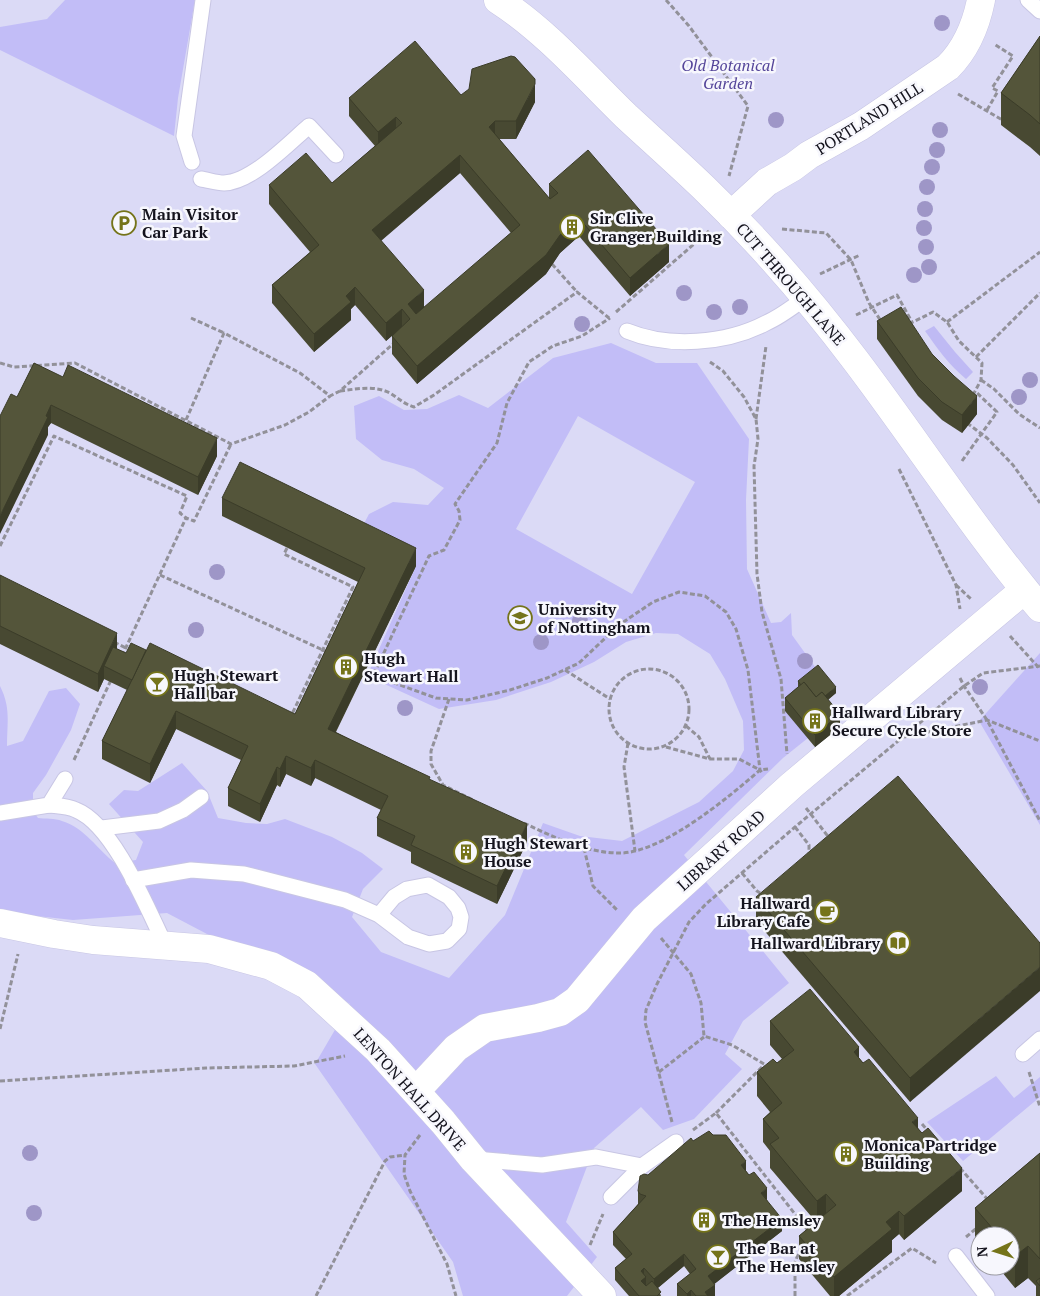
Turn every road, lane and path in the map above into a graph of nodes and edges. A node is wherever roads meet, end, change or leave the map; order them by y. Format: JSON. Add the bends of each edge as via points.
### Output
{"nodes":[{"id":1,"x":203,"y":0,"type":"edge"},
{"id":2,"x":498,"y":0,"type":"edge"},
{"id":3,"x":666,"y":0,"type":"edge"},
{"id":4,"x":980,"y":0,"type":"edge"},
{"id":5,"x":1028,"y":0,"type":"edge"},
{"id":6,"x":1040,"y":11,"type":"edge"},
{"id":7,"x":972,"y":32,"type":"junction"},
{"id":8,"x":966,"y":98,"type":"dead end"},
{"id":9,"x":987,"y":110,"type":"junction"},
{"id":10,"x":1004,"y":121,"type":"edge"},
{"id":11,"x":336,"y":155,"type":"dead end"},
{"id":12,"x":192,"y":162,"type":"dead end"},
{"id":13,"x":201,"y":179,"type":"dead end"},
{"id":14,"x":728,"y":179,"type":"dead end"},
{"id":15,"x":721,"y":222,"type":"junction"},
{"id":16,"x":794,"y":229,"type":"dead end"},
{"id":17,"x":1040,"y":252,"type":"edge"},
{"id":18,"x":860,"y":254,"type":"dead end"},
{"id":19,"x":851,"y":260,"type":"junction"},
{"id":20,"x":552,"y":264,"type":"edge"},
{"id":21,"x":819,"y":275,"type":"dead end"},
{"id":22,"x":578,"y":292,"type":"junction"},
{"id":23,"x":1040,"y":293,"type":"edge"},
{"id":24,"x":805,"y":298,"type":"junction"},
{"id":25,"x":872,"y":307,"type":"junction"},
{"id":26,"x":852,"y":317,"type":"dead end"},
{"id":27,"x":191,"y":318,"type":"dead end"},
{"id":28,"x":609,"y":318,"type":"junction"},
{"id":29,"x":881,"y":322,"type":"edge"},
{"id":30,"x":912,"y":322,"type":"junction"},
{"id":31,"x":947,"y":322,"type":"junction"},
{"id":32,"x":766,"y":323,"type":"junction"},
{"id":33,"x":905,"y":327,"type":"edge"},
{"id":34,"x":627,"y":331,"type":"dead end"},
{"id":35,"x":224,"y":332,"type":"junction"},
{"id":36,"x":399,"y":339,"type":"edge"},
{"id":37,"x":696,"y":341,"type":"junction"},
{"id":38,"x":976,"y":357,"type":"junction"},
{"id":39,"x":0,"y":363,"type":"edge"},
{"id":40,"x":981,"y":380,"type":"junction"},
{"id":41,"x":340,"y":391,"type":"junction"},
{"id":42,"x":976,"y":392,"type":"junction"},
{"id":43,"x":330,"y":396,"type":"junction"},
{"id":44,"x":968,"y":399,"type":"edge"},
{"id":45,"x":961,"y":418,"type":"edge"},
{"id":46,"x":756,"y":419,"type":"junction"},
{"id":47,"x":186,"y":420,"type":"junction"},
{"id":48,"x":1040,"y":428,"type":"edge"},
{"id":49,"x":982,"y":434,"type":"junction"},
{"id":50,"x":231,"y":444,"type":"junction"},
{"id":51,"x":960,"y":462,"type":"dead end"},
{"id":52,"x":897,"y":466,"type":"dead end"},
{"id":53,"x":1040,"y":503,"type":"edge"},
{"id":54,"x":186,"y":518,"type":"junction"},
{"id":55,"x":0,"y":546,"type":"edge"},
{"id":56,"x":287,"y":548,"type":"edge"},
{"id":57,"x":160,"y":575,"type":"junction"},
{"id":58,"x":1032,"y":599,"type":"edge"},
{"id":59,"x":959,"y":614,"type":"dead end"},
{"id":60,"x":109,"y":640,"type":"edge"},
{"id":61,"x":126,"y":648,"type":"junction"},
{"id":62,"x":323,"y":650,"type":"junction"},
{"id":63,"x":328,"y":652,"type":"edge"},
{"id":64,"x":948,"y":653,"type":"junction"},
{"id":65,"x":122,"y":657,"type":"edge"},
{"id":66,"x":1040,"y":666,"type":"edge"},
{"id":67,"x":366,"y":670,"type":"edge"},
{"id":68,"x":565,"y":670,"type":"junction"},
{"id":69,"x":114,"y":674,"type":"edge"},
{"id":70,"x":374,"y":674,"type":"junction"},
{"id":71,"x":964,"y":686,"type":"junction"},
{"id":72,"x":449,"y":699,"type":"junction"},
{"id":73,"x":610,"y":699,"type":"junction"},
{"id":74,"x":987,"y":720,"type":"junction"},
{"id":75,"x":288,"y":722,"type":"edge"},
{"id":76,"x":686,"y":726,"type":"junction"},
{"id":77,"x":903,"y":737,"type":"junction"},
{"id":78,"x":1040,"y":741,"type":"edge"},
{"id":79,"x":628,"y":744,"type":"junction"},
{"id":80,"x":666,"y":746,"type":"junction"},
{"id":81,"x":710,"y":760,"type":"junction"},
{"id":82,"x":769,"y":768,"type":"dead end"},
{"id":83,"x":760,"y":770,"type":"junction"},
{"id":84,"x":65,"y":779,"type":"joint"},
{"id":85,"x":786,"y":791,"type":"junction"},
{"id":86,"x":201,"y":797,"type":"dead end"},
{"id":87,"x":477,"y":801,"type":"edge"},
{"id":88,"x":49,"y":805,"type":"junction"},
{"id":89,"x":0,"y":813,"type":"edge"},
{"id":90,"x":810,"y":814,"type":"junction"},
{"id":91,"x":520,"y":821,"type":"edge"},
{"id":92,"x":1040,"y":821,"type":"edge"},
{"id":93,"x":795,"y":827,"type":"junction"},
{"id":94,"x":102,"y":828,"type":"junction"},
{"id":95,"x":833,"y":843,"type":"edge"},
{"id":96,"x":584,"y":848,"type":"junction"},
{"id":97,"x":635,"y":851,"type":"junction"},
{"id":98,"x":807,"y":858,"type":"edge"},
{"id":99,"x":742,"y":873,"type":"junction"},
{"id":100,"x":133,"y":880,"type":"junction"},
{"id":101,"x":771,"y":887,"type":"edge"},
{"id":102,"x":379,"y":915,"type":"junction"},
{"id":103,"x":644,"y":919,"type":"junction"},
{"id":104,"x":12,"y":926,"type":"edge"},
{"id":105,"x":166,"y":947,"type":"junction"},
{"id":106,"x":672,"y":951,"type":"junction"},
{"id":107,"x":0,"y":1029,"type":"edge"},
{"id":108,"x":704,"y":1036,"type":"junction"},
{"id":109,"x":1040,"y":1039,"type":"edge"},
{"id":110,"x":378,"y":1050,"type":"junction"},
{"id":111,"x":1023,"y":1054,"type":"joint"},
{"id":112,"x":764,"y":1064,"type":"junction"},
{"id":113,"x":770,"y":1070,"type":"edge"},
{"id":114,"x":659,"y":1072,"type":"junction"},
{"id":115,"x":0,"y":1081,"type":"edge"},
{"id":116,"x":416,"y":1091,"type":"junction"},
{"id":117,"x":1040,"y":1107,"type":"edge"},
{"id":118,"x":716,"y":1113,"type":"junction"},
{"id":119,"x":922,"y":1124,"type":"dead end"},
{"id":120,"x":928,"y":1131,"type":"edge"},
{"id":121,"x":676,"y":1142,"type":"junction"},
{"id":122,"x":473,"y":1159,"type":"junction"},
{"id":123,"x":642,"y":1166,"type":"junction"},
{"id":124,"x":960,"y":1167,"type":"edge"},
{"id":125,"x":610,"y":1196,"type":"joint"},
{"id":126,"x":990,"y":1203,"type":"edge"},
{"id":127,"x":984,"y":1222,"type":"edge"},
{"id":128,"x":813,"y":1238,"type":"edge"},
{"id":129,"x":802,"y":1246,"type":"edge"},
{"id":130,"x":953,"y":1254,"type":"junction"},
{"id":131,"x":580,"y":1271,"type":"junction"},
{"id":132,"x":316,"y":1296,"type":"edge"},
{"id":133,"x":456,"y":1296,"type":"edge"},
{"id":134,"x":602,"y":1296,"type":"edge"},
{"id":135,"x":794,"y":1296,"type":"edge"},
{"id":136,"x":846,"y":1296,"type":"edge"},
{"id":137,"x":987,"y":1296,"type":"edge"}],
"edges":[{"from":1,"to":12,"type":"lane","via":[[184,136]]},
{"from":2,"to":15,"type":"street","name":"CUT THROUGH LANE","via":[[532,24]]},
{"from":3,"to":14,"type":"path","via":[[748,106]]},
{"from":4,"to":7,"type":"street","name":"PORTLAND HILL"},
{"from":5,"to":6,"type":"lane"},
{"from":7,"to":9,"type":"path","via":[[1013,56],[992,88],[998,91]]},
{"from":7,"to":15,"type":"street","name":"PORTLAND HILL","via":[[959,57],[948,68],[861,126],[767,182]]},
{"from":8,"to":9,"type":"path"},
{"from":9,"to":10,"type":"path"},
{"from":11,"to":13,"type":"lane","via":[[309,126],[242,178],[225,183]]},
{"from":15,"to":24,"type":"street","name":"CUT THROUGH LANE"},
{"from":15,"to":28,"type":"path"},
{"from":16,"to":19,"type":"path","via":[[826,233]]},
{"from":17,"to":31,"type":"path"},
{"from":18,"to":19,"type":"path"},
{"from":19,"to":21,"type":"path"},
{"from":19,"to":25,"type":"path"},
{"from":20,"to":22,"type":"path"},
{"from":22,"to":28,"type":"path"},
{"from":22,"to":41,"type":"path","via":[[414,407],[374,387]]},
{"from":23,"to":38,"type":"path"},
{"from":24,"to":32,"type":"lane"},
{"from":24,"to":58,"type":"street","name":"CUT THROUGH LANE","via":[[856,361],[992,550]]},
{"from":25,"to":26,"type":"path"},
{"from":25,"to":29,"type":"path"},
{"from":25,"to":30,"type":"path","via":[[897,295]]},
{"from":27,"to":35,"type":"path"},
{"from":28,"to":70,"type":"path","via":[[582,336],[553,346],[530,362],[508,403],[497,443],[455,504],[460,520],[444,550],[429,556]]},
{"from":30,"to":31,"type":"path","via":[[933,312]]},
{"from":30,"to":33,"type":"path"},
{"from":31,"to":38,"type":"path","via":[[959,341]]},
{"from":32,"to":37,"type":"lane","via":[[740,333]]},
{"from":32,"to":46,"type":"path","via":[[768,338]]},
{"from":34,"to":37,"type":"lane","via":[[650,340]]},
{"from":35,"to":43,"type":"path","via":[[300,373]]},
{"from":35,"to":47,"type":"path"},
{"from":36,"to":41,"type":"path"},
{"from":37,"to":46,"type":"path","via":[[707,360],[723,371],[744,397]]},
{"from":38,"to":40,"type":"path","via":[[982,363]]},
{"from":39,"to":47,"type":"path","via":[[14,367],[75,363]]},
{"from":40,"to":42,"type":"path"},
{"from":40,"to":48,"type":"path"},
{"from":41,"to":43,"type":"path"},
{"from":42,"to":44,"type":"path"},
{"from":42,"to":49,"type":"path","via":[[997,412]]},
{"from":43,"to":50,"type":"path","via":[[285,425]]},
{"from":45,"to":49,"type":"path"},
{"from":46,"to":85,"type":"path","via":[[757,574],[762,612],[781,679],[788,764]]},
{"from":47,"to":50,"type":"path"},
{"from":49,"to":51,"type":"path"},
{"from":49,"to":53,"type":"path","via":[[1013,465]]},
{"from":50,"to":54,"type":"path","via":[[194,521]]},
{"from":52,"to":59,"type":"path","via":[[956,585],[961,607]]},
{"from":54,"to":55,"type":"path","via":[[180,512],[187,496],[54,436]]},
{"from":54,"to":57,"type":"path"},
{"from":56,"to":62,"type":"path","via":[[284,554],[353,587]]},
{"from":57,"to":61,"type":"path"},
{"from":57,"to":62,"type":"path"},
{"from":58,"to":64,"type":"street","name":"LIBRARY ROAD"},
{"from":60,"to":61,"type":"path"},
{"from":61,"to":65,"type":"path"},
{"from":62,"to":63,"type":"path"},
{"from":62,"to":75,"type":"path"},
{"from":64,"to":71,"type":"path"},
{"from":64,"to":85,"type":"street","name":"LIBRARY ROAD"},
{"from":66,"to":71,"type":"path","via":[[983,673]]},
{"from":67,"to":70,"type":"path"},
{"from":68,"to":72,"type":"path","via":[[510,690],[467,700]]},
{"from":68,"to":73,"type":"path"},
{"from":68,"to":83,"type":"path","via":[[579,663],[620,625],[653,602],[679,592],[705,596],[726,612],[736,629],[748,670]]},
{"from":69,"to":84,"type":"path"},
{"from":70,"to":72,"type":"path","via":[[436,698]]},
{"from":71,"to":74,"type":"path"},
{"from":71,"to":77,"type":"path"},
{"from":72,"to":87,"type":"path","via":[[430,751],[431,764],[443,785]]},
{"from":73,"to":76,"type":"path","via":[[622,679],[637,671],[665,672],[683,687],[690,713]]},
{"from":73,"to":79,"type":"path","via":[[608,714],[613,728]]},
{"from":74,"to":77,"type":"path"},
{"from":74,"to":78,"type":"path"},
{"from":74,"to":92,"type":"path"},
{"from":76,"to":80,"type":"path","via":[[677,739]]},
{"from":76,"to":81,"type":"path","via":[[699,737]]},
{"from":77,"to":90,"type":"path"},
{"from":79,"to":80,"type":"path","via":[[653,750]]},
{"from":79,"to":97,"type":"path","via":[[624,766]]},
{"from":80,"to":81,"type":"path"},
{"from":81,"to":83,"type":"path","via":[[740,759]]},
{"from":82,"to":83,"type":"path"},
{"from":83,"to":85,"type":"path"},
{"from":83,"to":97,"type":"path","via":[[718,805],[683,828]]},
{"from":84,"to":88,"type":"lane"},
{"from":85,"to":90,"type":"path"},
{"from":85,"to":103,"type":"street","name":"LIBRARY ROAD"},
{"from":86,"to":94,"type":"lane","via":[[159,821]]},
{"from":88,"to":89,"type":"lane"},
{"from":88,"to":94,"type":"lane","via":[[76,810]]},
{"from":90,"to":93,"type":"path"},
{"from":90,"to":95,"type":"path"},
{"from":91,"to":96,"type":"path"},
{"from":93,"to":98,"type":"path","via":[[809,845]]},
{"from":93,"to":99,"type":"path"},
{"from":94,"to":100,"type":"lane"},
{"from":96,"to":97,"type":"path","via":[[620,854]]},
{"from":96,"to":103,"type":"path","via":[[593,886],[615,910]]},
{"from":99,"to":101,"type":"path","via":[[760,893]]},
{"from":99,"to":106,"type":"path","via":[[689,922]]},
{"from":100,"to":102,"type":"lane","via":[[191,870],[244,874],[345,900]]},
{"from":100,"to":105,"type":"lane"},
{"from":102,"to":102,"type":"lane","via":[[394,897],[407,889],[428,885],[449,897],[461,917],[459,929],[447,941],[429,944],[408,937]]},
{"from":103,"to":106,"type":"path"},
{"from":103,"to":116,"type":"street","name":"LIBRARY ROAD","via":[[577,1000],[560,1012],[484,1028],[456,1048]]},
{"from":104,"to":105,"type":"street","name":"LENTON HALL DRIVE","via":[[93,940]]},
{"from":104,"to":107,"type":"path"},
{"from":105,"to":110,"type":"street","name":"LENTON HALL DRIVE","via":[[209,950],[271,966],[307,985]]},
{"from":106,"to":108,"type":"path","via":[[691,974],[701,1003]]},
{"from":106,"to":114,"type":"path","via":[[646,1010],[645,1022]]},
{"from":108,"to":112,"type":"path","via":[[732,1045]]},
{"from":108,"to":114,"type":"path"},
{"from":109,"to":111,"type":"lane"},
{"from":110,"to":115,"type":"path","via":[[294,1066]]},
{"from":110,"to":116,"type":"street","name":"LENTON HALL DRIVE"},
{"from":111,"to":117,"type":"path"},
{"from":112,"to":113,"type":"path"},
{"from":112,"to":118,"type":"path"},
{"from":114,"to":121,"type":"path"},
{"from":116,"to":122,"type":"street","name":"LENTON HALL DRIVE"},
{"from":118,"to":121,"type":"path"},
{"from":118,"to":128,"type":"path"},
{"from":119,"to":120,"type":"path"},
{"from":121,"to":123,"type":"lane"},
{"from":122,"to":123,"type":"lane","via":[[542,1165],[596,1157]]},
{"from":122,"to":131,"type":"street","name":"LENTON HALL DRIVE"},
{"from":123,"to":125,"type":"lane"},
{"from":124,"to":126,"type":"path"},
{"from":125,"to":131,"type":"path"},
{"from":127,"to":130,"type":"path"},
{"from":129,"to":135,"type":"path","via":[[795,1262]]},
{"from":130,"to":136,"type":"path","via":[[937,1263],[912,1248]]},
{"from":130,"to":137,"type":"lane"},
{"from":131,"to":134,"type":"street","name":"LENTON HALL DRIVE"},
{"from":132,"to":133,"type":"path","via":[[385,1161],[405,1155],[404,1174],[410,1191],[447,1264]]}]}
